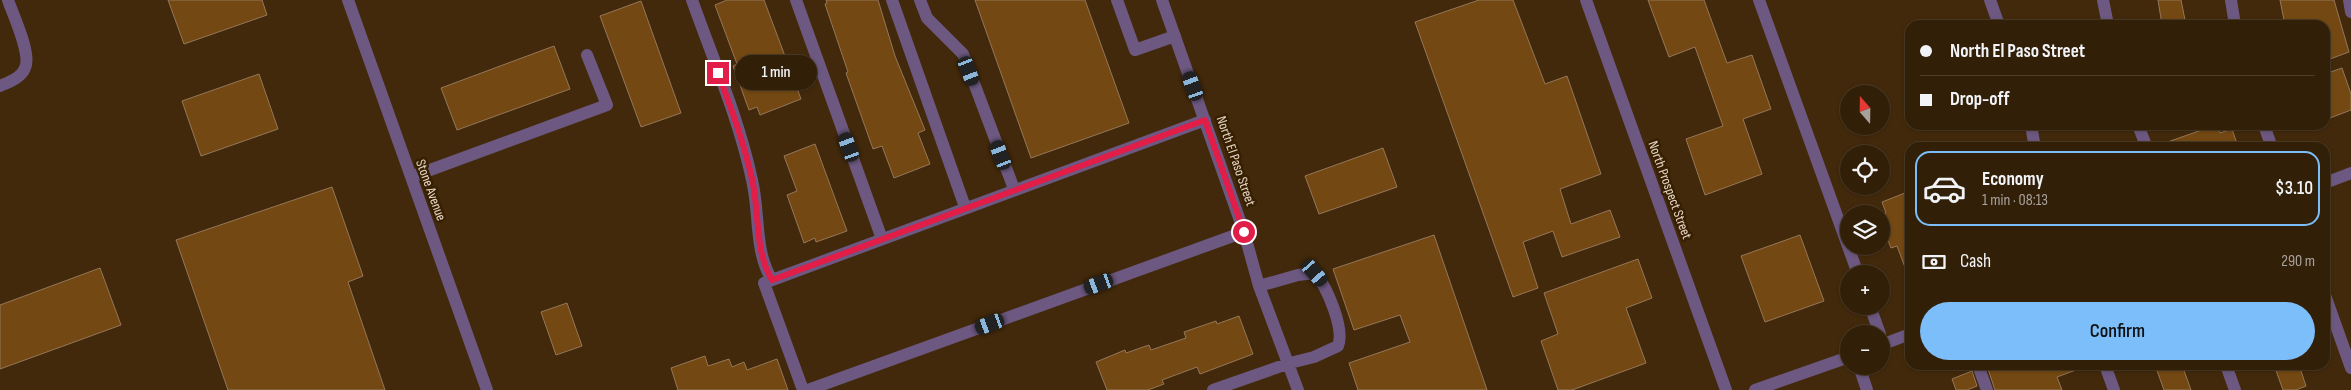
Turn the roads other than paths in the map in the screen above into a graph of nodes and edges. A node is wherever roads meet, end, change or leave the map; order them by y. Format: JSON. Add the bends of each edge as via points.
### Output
{"nodes":[{"id":1,"x":8,"y":0,"type":"edge"},
{"id":2,"x":348,"y":0,"type":"edge"},
{"id":3,"x":692,"y":0,"type":"edge"},
{"id":4,"x":796,"y":0,"type":"edge"},
{"id":5,"x":892,"y":0,"type":"edge"},
{"id":6,"x":920,"y":0,"type":"edge"},
{"id":7,"x":1117,"y":0,"type":"edge"},
{"id":8,"x":1162,"y":0,"type":"edge"},
{"id":9,"x":1586,"y":0,"type":"edge"},
{"id":10,"x":1759,"y":0,"type":"edge"},
{"id":11,"x":1990,"y":0,"type":"edge"},
{"id":12,"x":2103,"y":0,"type":"edge"},
{"id":13,"x":2231,"y":0,"type":"edge"},
{"id":14,"x":2349,"y":0,"type":"edge"},
{"id":15,"x":2351,"y":12,"type":"edge"},
{"id":16,"x":1997,"y":20,"type":"edge"},
{"id":17,"x":2107,"y":20,"type":"edge"},
{"id":18,"x":2234,"y":20,"type":"edge"},
{"id":19,"x":1175,"y":36,"type":"junction"},
{"id":20,"x":587,"y":55,"type":"dead end"},
{"id":21,"x":0,"y":86,"type":"edge"},
{"id":22,"x":1205,"y":120,"type":"junction"},
{"id":23,"x":2140,"y":130,"type":"edge"},
{"id":24,"x":2266,"y":130,"type":"edge"},
{"id":25,"x":2145,"y":142,"type":"edge"},
{"id":26,"x":2270,"y":142,"type":"edge"},
{"id":27,"x":2351,"y":173,"type":"edge"},
{"id":28,"x":411,"y":177,"type":"junction"},
{"id":29,"x":2330,"y":181,"type":"edge"},
{"id":30,"x":1014,"y":189,"type":"junction"},
{"id":31,"x":965,"y":207,"type":"junction"},
{"id":32,"x":1244,"y":232,"type":"junction"},
{"id":33,"x":882,"y":239,"type":"junction"},
{"id":34,"x":1855,"y":265,"type":"edge"},
{"id":35,"x":772,"y":280,"type":"junction"},
{"id":36,"x":1259,"y":286,"type":"junction"},
{"id":37,"x":2330,"y":309,"type":"edge"},
{"id":38,"x":1905,"y":335,"type":"edge"},
{"id":39,"x":1890,"y":338,"type":"edge"},
{"id":40,"x":1840,"y":360,"type":"edge"},
{"id":41,"x":1290,"y":362,"type":"junction"},
{"id":42,"x":2351,"y":368,"type":"edge"},
{"id":43,"x":1980,"y":370,"type":"edge"},
{"id":44,"x":2106,"y":370,"type":"edge"},
{"id":45,"x":2228,"y":370,"type":"edge"},
{"id":46,"x":1862,"y":375,"type":"edge"},
{"id":47,"x":487,"y":390,"type":"edge"},
{"id":48,"x":803,"y":390,"type":"edge"},
{"id":49,"x":808,"y":390,"type":"edge"},
{"id":50,"x":1213,"y":390,"type":"edge"},
{"id":51,"x":1298,"y":390,"type":"edge"},
{"id":52,"x":1726,"y":390,"type":"edge"},
{"id":53,"x":1755,"y":390,"type":"edge"},
{"id":54,"x":1868,"y":390,"type":"edge"},
{"id":55,"x":1987,"y":390,"type":"edge"},
{"id":56,"x":2114,"y":390,"type":"edge"},
{"id":57,"x":2235,"y":390,"type":"edge"}],
"edges":[{"from":1,"to":21,"type":"street","via":[[27,54],[26,68],[14,80]]},
{"from":2,"to":28,"type":"street","name":"Stone Avenue"},
{"from":3,"to":35,"type":"street","via":[[732,109],[750,171],[764,266]]},
{"from":4,"to":33,"type":"street"},
{"from":5,"to":31,"type":"street"},
{"from":6,"to":30,"type":"street","via":[[927,18],[963,54]]},
{"from":7,"to":19,"type":"street","via":[[1135,50]]},
{"from":8,"to":19,"type":"street","name":"North El Paso Street"},
{"from":9,"to":52,"type":"street","name":"North Prospect Street"},
{"from":10,"to":34,"type":"street"},
{"from":11,"to":16,"type":"street"},
{"from":12,"to":17,"type":"street"},
{"from":13,"to":18,"type":"street"},
{"from":14,"to":15,"type":"street"},
{"from":19,"to":22,"type":"street","name":"North El Paso Street"},
{"from":20,"to":28,"type":"street","via":[[607,105]]},
{"from":22,"to":30,"type":"street"},
{"from":22,"to":32,"type":"street","name":"North El Paso Street"},
{"from":23,"to":25,"type":"street"},
{"from":24,"to":26,"type":"street"},
{"from":27,"to":29,"type":"street"},
{"from":28,"to":47,"type":"street","name":"Stone Avenue"},
{"from":30,"to":31,"type":"street"},
{"from":31,"to":33,"type":"street"},
{"from":32,"to":36,"type":"street","name":"North El Paso Street"},
{"from":32,"to":49,"type":"street"},
{"from":33,"to":35,"type":"street"},
{"from":35,"to":48,"type":"street","via":[[764,283]]},
{"from":36,"to":41,"type":"street","name":"North El Paso Street"},
{"from":36,"to":41,"type":"street","via":[[1315,273],[1324,284],[1342,337],[1338,346],[1314,357]]},
{"from":37,"to":42,"type":"street"},
{"from":38,"to":39,"type":"street"},
{"from":40,"to":53,"type":"street"},
{"from":41,"to":50,"type":"street"},
{"from":41,"to":51,"type":"street","name":"North El Paso Street"},
{"from":43,"to":55,"type":"street"},
{"from":44,"to":56,"type":"street"},
{"from":45,"to":57,"type":"street"},
{"from":46,"to":54,"type":"street"}]}
